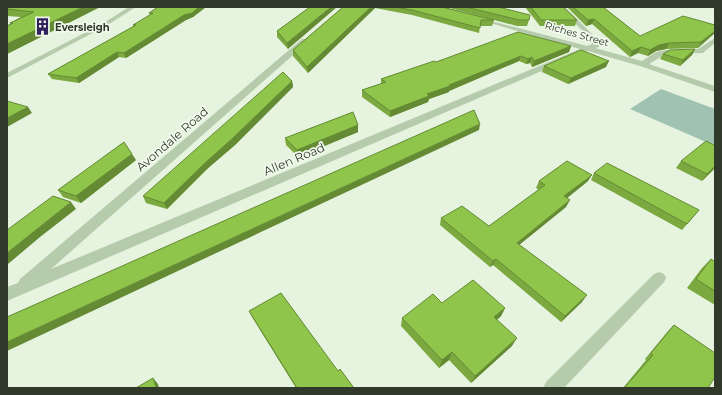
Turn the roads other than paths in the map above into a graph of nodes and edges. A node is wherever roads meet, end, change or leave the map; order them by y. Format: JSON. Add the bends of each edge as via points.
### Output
{"nodes":[{"id":1,"x":132,"y":7,"type":"edge"},
{"id":2,"x":561,"y":7,"type":"edge"},
{"id":3,"x":467,"y":15,"type":"edge"},
{"id":4,"x":313,"y":33,"type":"edge"},
{"id":5,"x":715,"y":40,"type":"edge"},
{"id":6,"x":590,"y":48,"type":"junction"},
{"id":7,"x":643,"y":64,"type":"junction"},
{"id":8,"x":7,"y":76,"type":"edge"},
{"id":9,"x":715,"y":89,"type":"edge"},
{"id":10,"x":659,"y":278,"type":"dead end"},
{"id":11,"x":12,"y":292,"type":"edge"},
{"id":12,"x":552,"y":388,"type":"edge"}],
"edges":[{"from":1,"to":8,"type":"street"},
{"from":2,"to":6,"type":"street","via":[[596,43]]},
{"from":3,"to":6,"type":"street","name":"Riches Street"},
{"from":4,"to":11,"type":"street","name":"Avondale Road"},
{"from":5,"to":7,"type":"street","via":[[700,51],[666,52]]},
{"from":6,"to":7,"type":"street","name":"Riches Street"},
{"from":6,"to":11,"type":"street","name":"Allen Road"},
{"from":7,"to":9,"type":"street","name":"Riches Street"},
{"from":10,"to":12,"type":"street"}]}
